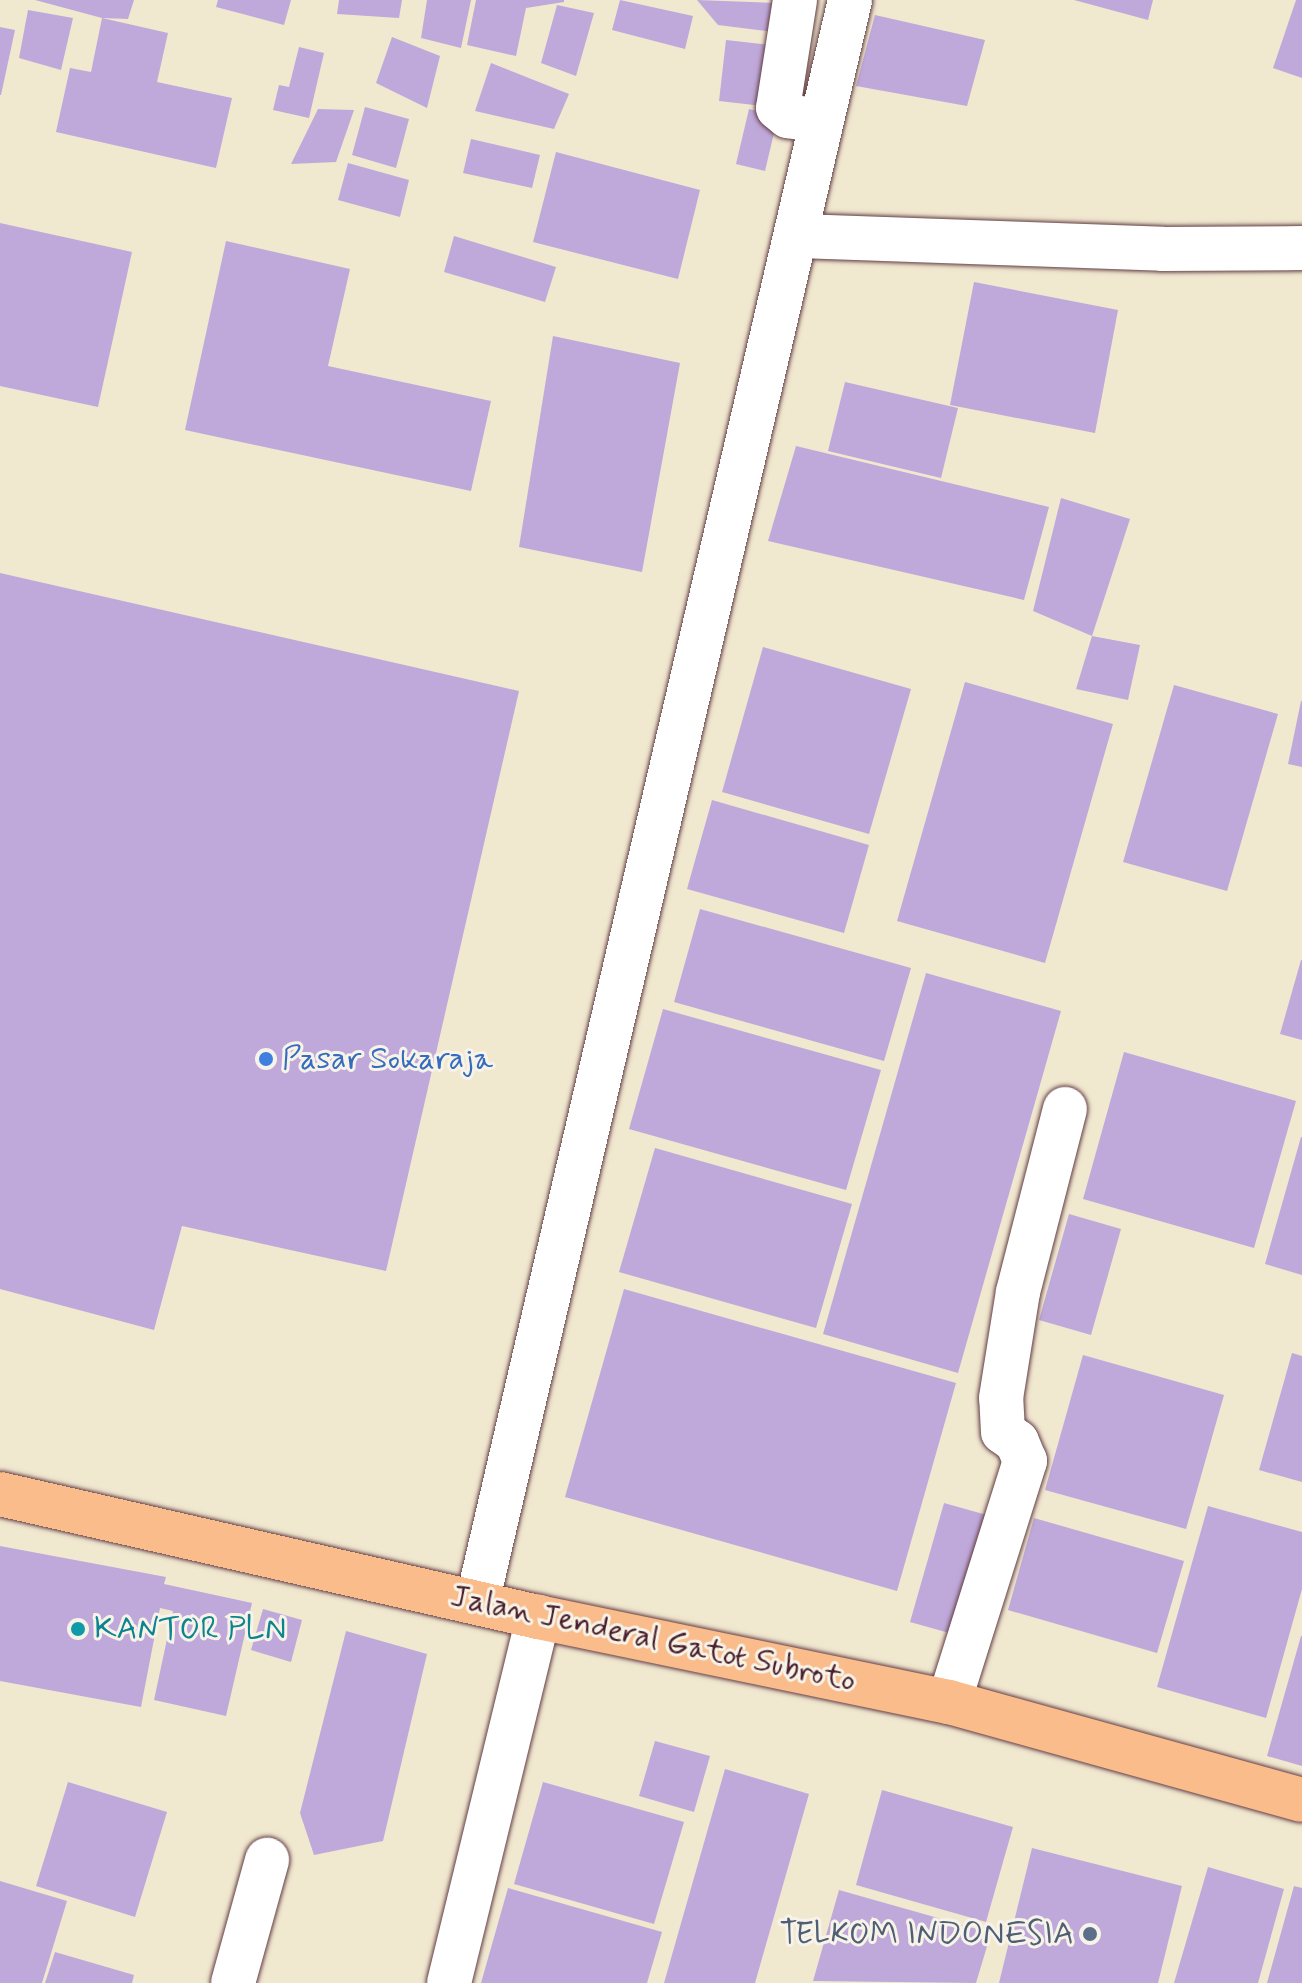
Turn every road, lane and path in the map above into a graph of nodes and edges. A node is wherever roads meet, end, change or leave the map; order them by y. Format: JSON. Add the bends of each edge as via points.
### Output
{"nodes":[{"id":1,"x":795,"y":0,"type":"edge"},
{"id":2,"x":850,"y":0,"type":"edge"},
{"id":3,"x":820,"y":121,"type":"junction"},
{"id":4,"x":799,"y":236,"type":"junction"},
{"id":5,"x":1299,"y":237,"type":"edge"},
{"id":6,"x":1065,"y":1109,"type":"dead end"},
{"id":7,"x":0,"y":1494,"type":"edge"},
{"id":8,"x":477,"y":1603,"type":"junction"},
{"id":9,"x":538,"y":1617,"type":"junction"},
{"id":10,"x":949,"y":1702,"type":"junction"},
{"id":11,"x":1302,"y":1800,"type":"edge"},
{"id":12,"x":267,"y":1860,"type":"dead end"},
{"id":13,"x":233,"y":1983,"type":"edge"},
{"id":14,"x":449,"y":1983,"type":"edge"}],
"edges":[{"from":1,"to":3,"type":"street","via":[[778,108],[788,116]]},
{"from":2,"to":3,"type":"street"},
{"from":3,"to":4,"type":"street"},
{"from":4,"to":5,"type":"street","via":[[1163,249]]},
{"from":4,"to":8,"type":"street"},
{"from":6,"to":10,"type":"street","via":[[1018,1292],[1001,1398],[1003,1432],[1017,1442],[1025,1461]]},
{"from":7,"to":8,"type":"highway","name":"Jalan Jenderal Gatot Subroto"},
{"from":8,"to":9,"type":"highway","name":"Jalan Jenderal Gatot Subroto"},
{"from":9,"to":10,"type":"highway","name":"Jalan Jenderal Gatot Subroto"},
{"from":9,"to":14,"type":"street"},
{"from":10,"to":11,"type":"highway","name":"Jalan Jenderal Gatot Subroto"},
{"from":12,"to":13,"type":"street"}]}
